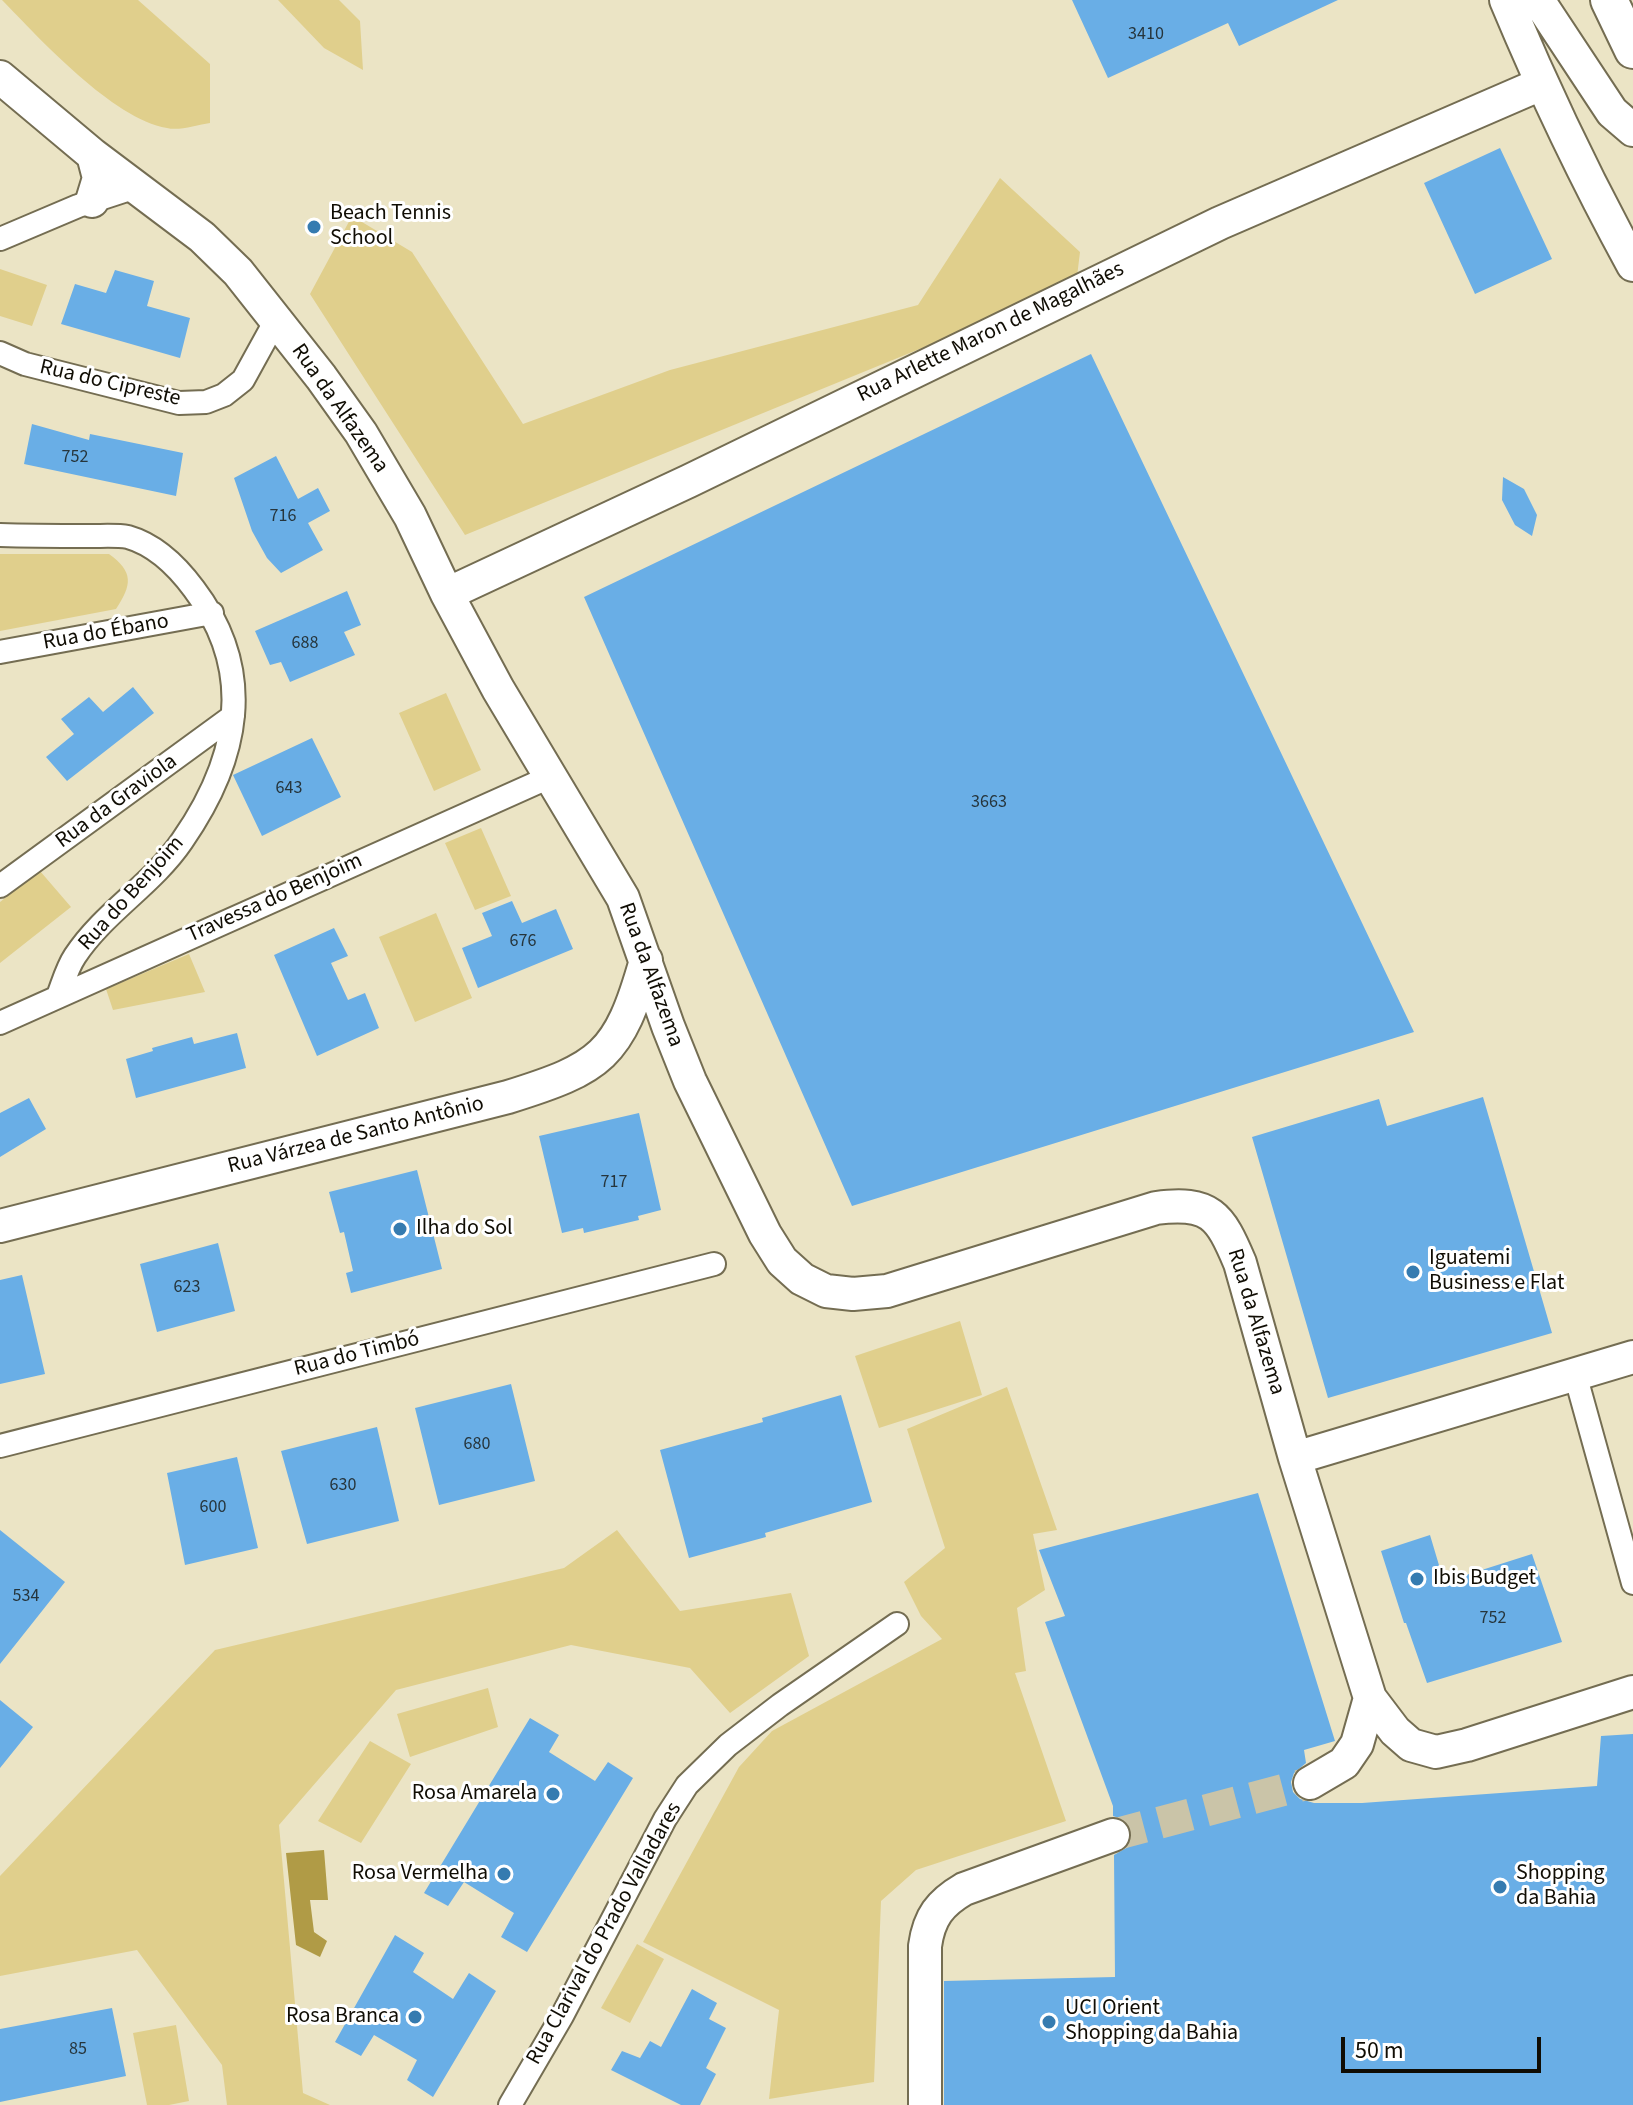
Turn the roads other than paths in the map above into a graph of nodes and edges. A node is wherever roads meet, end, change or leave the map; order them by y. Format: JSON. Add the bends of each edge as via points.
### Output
{"nodes":[{"id":1,"x":1506,"y":0,"type":"edge"},
{"id":2,"x":1538,"y":0,"type":"edge"},
{"id":3,"x":1609,"y":0,"type":"edge"},
{"id":4,"x":1633,"y":50,"type":"edge"},
{"id":5,"x":0,"y":77,"type":"edge"},
{"id":6,"x":1541,"y":84,"type":"junction"},
{"id":7,"x":1633,"y":130,"type":"edge"},
{"id":8,"x":93,"y":155,"type":"junction"},
{"id":9,"x":136,"y":187,"type":"junction"},
{"id":10,"x":92,"y":201,"type":"junction"},
{"id":11,"x":0,"y":239,"type":"edge"},
{"id":12,"x":1633,"y":265,"type":"edge"},
{"id":13,"x":276,"y":320,"type":"junction"},
{"id":14,"x":0,"y":353,"type":"edge"},
{"id":15,"x":0,"y":535,"type":"edge"},
{"id":16,"x":447,"y":594,"type":"junction"},
{"id":17,"x":212,"y":613,"type":"junction"},
{"id":18,"x":0,"y":652,"type":"edge"},
{"id":19,"x":233,"y":716,"type":"junction"},
{"id":20,"x":552,"y":776,"type":"junction"},
{"id":21,"x":0,"y":886,"type":"edge"},
{"id":22,"x":646,"y":960,"type":"junction"},
{"id":23,"x":58,"y":996,"type":"junction"},
{"id":24,"x":0,"y":1023,"type":"edge"},
{"id":25,"x":0,"y":1226,"type":"edge"},
{"id":26,"x":714,"y":1264,"type":"dead end"},
{"id":27,"x":1633,"y":1357,"type":"edge"},
{"id":28,"x":1575,"y":1374,"type":"junction"},
{"id":29,"x":0,"y":1446,"type":"edge"},
{"id":30,"x":1295,"y":1458,"type":"junction"},
{"id":31,"x":1633,"y":1583,"type":"edge"},
{"id":32,"x":897,"y":1624,"type":"dead end"},
{"id":33,"x":1633,"y":1692,"type":"edge"},
{"id":34,"x":1370,"y":1698,"type":"junction"},
{"id":35,"x":1310,"y":1783,"type":"tunnel mouth"},
{"id":36,"x":1113,"y":1835,"type":"tunnel mouth"},
{"id":37,"x":510,"y":2105,"type":"edge"},
{"id":38,"x":925,"y":2105,"type":"edge"}],
"edges":[{"from":1,"to":6,"type":"street"},
{"from":2,"to":7,"type":"street","via":[[1612,112]]},
{"from":3,"to":4,"type":"main road"},
{"from":5,"to":8,"type":"street","name":"Rua da Alfazema"},
{"from":6,"to":12,"type":"street"},
{"from":6,"to":16,"type":"street","name":"Rua Arlette Maron de Magalhães","via":[[1220,223]]},
{"from":8,"to":9,"type":"street","name":"Rua da Alfazema"},
{"from":8,"to":10,"type":"street","via":[[99,178]]},
{"from":9,"to":10,"type":"street"},
{"from":9,"to":13,"type":"street","name":"Rua da Alfazema","via":[[202,237]]},
{"from":10,"to":11,"type":"street"},
{"from":13,"to":14,"type":"street","name":"Rua do Cipreste","via":[[243,380],[206,402],[179,403]]},
{"from":13,"to":16,"type":"street","name":"Rua da Alfazema","via":[[361,433],[410,516]]},
{"from":15,"to":17,"type":"street","name":"Rua do Benjoim","via":[[126,537],[154,548],[180,571]]},
{"from":16,"to":20,"type":"street","name":"Rua da Alfazema"},
{"from":17,"to":18,"type":"street","name":"Rua do Ébano"},
{"from":17,"to":19,"type":"street","name":"Rua do Benjoim","via":[[226,644],[234,684]]},
{"from":19,"to":21,"type":"street","name":"Rua da Graviola"},
{"from":19,"to":23,"type":"street","name":"Rua do Benjoim","via":[[226,756],[207,802],[181,843],[74,958]]},
{"from":20,"to":22,"type":"street","name":"Rua da Alfazema","via":[[623,898]]},
{"from":20,"to":23,"type":"street","name":"Travessa do Benjoim"},
{"from":22,"to":25,"type":"street","name":"Rua Várzea de Santo Antônio","via":[[617,1038],[593,1063],[553,1083]]},
{"from":22,"to":30,"type":"street","name":"Rua da Alfazema","via":[[697,1095],[765,1234],[782,1261],[802,1279],[826,1291],[887,1291],[1156,1208],[1199,1208],[1229,1236],[1240,1263]]},
{"from":23,"to":24,"type":"street","name":"Travessa do Benjoim"},
{"from":26,"to":29,"type":"street","name":"Rua do Timbó"},
{"from":27,"to":28,"type":"street"},
{"from":28,"to":30,"type":"street"},
{"from":28,"to":31,"type":"street"},
{"from":30,"to":34,"type":"street","name":"Rua da Alfazema"},
{"from":32,"to":37,"type":"street","name":"Rua Clarival do Prado Valladares","via":[[780,1705],[687,1785]]},
{"from":33,"to":34,"type":"street","name":"Rua da Alfazema","via":[[1436,1752],[1411,1745]]},
{"from":34,"to":35,"type":"street","via":[[1357,1744],[1344,1763]]},
{"from":36,"to":38,"type":"street","via":[[964,1889],[935,1912],[925,1946]]}]}
